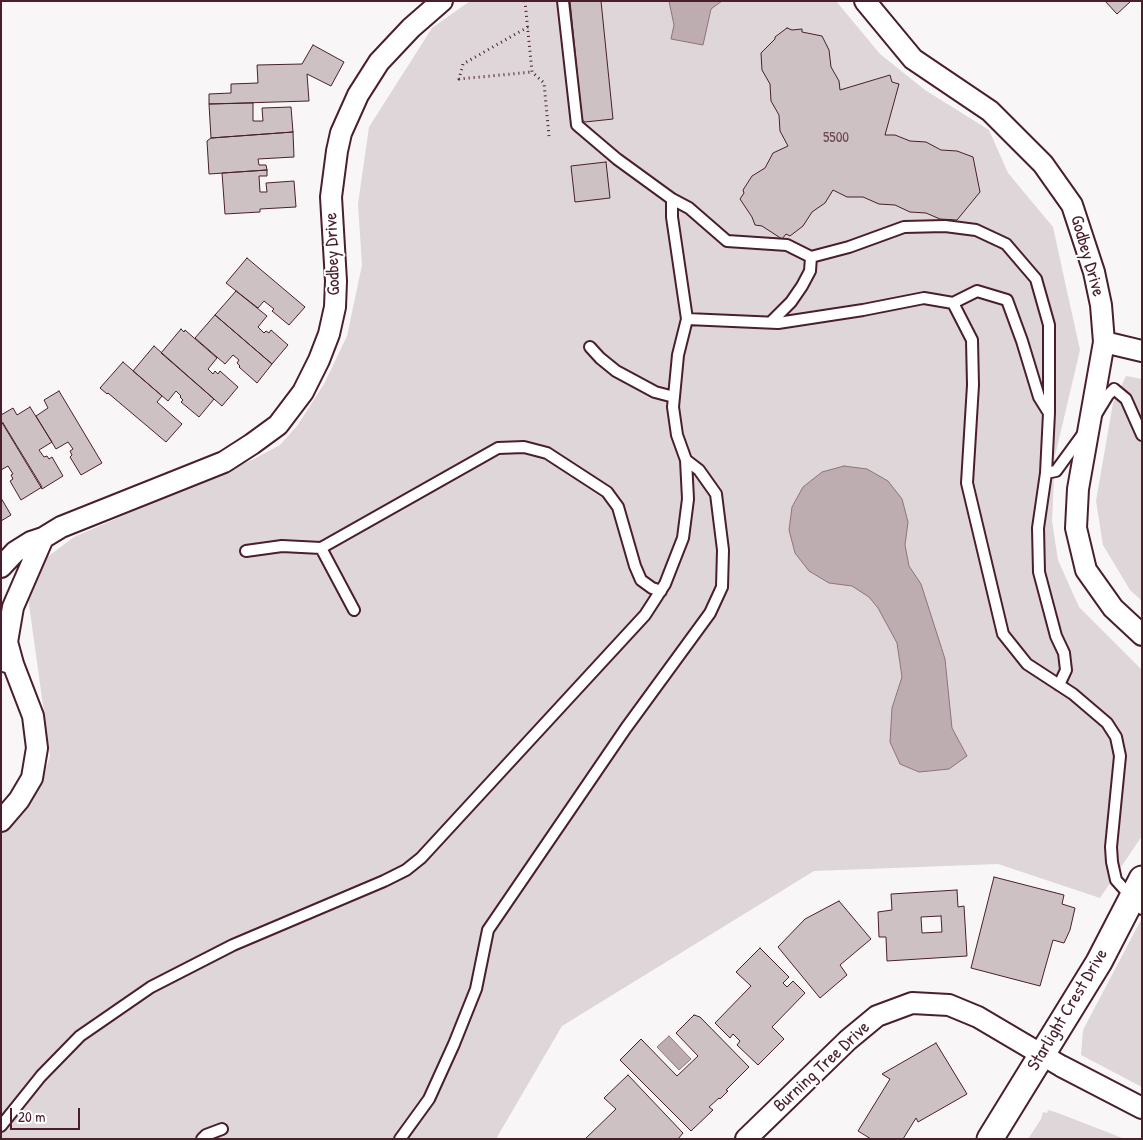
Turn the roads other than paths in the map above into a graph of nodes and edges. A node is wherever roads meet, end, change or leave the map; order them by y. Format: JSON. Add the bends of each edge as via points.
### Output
{"nodes":[{"id":1,"x":442,"y":1,"type":"edge"},
{"id":2,"x":562,"y":1,"type":"edge"},
{"id":3,"x":865,"y":1,"type":"edge"},
{"id":4,"x":672,"y":199,"type":"junction"},
{"id":5,"x":811,"y":257,"type":"junction"},
{"id":6,"x":953,"y":303,"type":"junction"},
{"id":7,"x":687,"y":319,"type":"junction"},
{"id":8,"x":771,"y":322,"type":"junction"},
{"id":9,"x":1104,"y":342,"type":"junction"},
{"id":10,"x":590,"y":347,"type":"dead end"},
{"id":11,"x":1142,"y":351,"type":"edge"},
{"id":12,"x":674,"y":397,"type":"junction"},
{"id":13,"x":1049,"y":414,"type":"junction"},
{"id":14,"x":1089,"y":426,"type":"junction"},
{"id":15,"x":1142,"y":435,"type":"edge"},
{"id":16,"x":686,"y":460,"type":"junction"},
{"id":17,"x":1046,"y":473,"type":"junction"},
{"id":18,"x":43,"y":538,"type":"junction"},
{"id":19,"x":321,"y":548,"type":"junction"},
{"id":20,"x":246,"y":551,"type":"dead end"},
{"id":21,"x":1,"y":567,"type":"edge"},
{"id":22,"x":661,"y":590,"type":"junction"},
{"id":23,"x":354,"y":610,"type":"dead end"},
{"id":24,"x":1142,"y":635,"type":"edge"},
{"id":25,"x":7,"y":662,"type":"edge"},
{"id":26,"x":1059,"y":685,"type":"junction"},
{"id":27,"x":1,"y":820,"type":"edge"},
{"id":28,"x":1138,"y":895,"type":"edge"},
{"id":29,"x":1042,"y":1055,"type":"junction"},
{"id":30,"x":1142,"y":1108,"type":"edge"},
{"id":31,"x":1,"y":1126,"type":"edge"},
{"id":32,"x":222,"y":1129,"type":"dead end"},
{"id":33,"x":202,"y":1139,"type":"edge"},
{"id":34,"x":400,"y":1139,"type":"edge"},
{"id":35,"x":746,"y":1139,"type":"edge"},
{"id":36,"x":990,"y":1139,"type":"edge"}],
"edges":[{"from":1,"to":18,"type":"street","name":"Godbey Drive","via":[[379,62],[358,95],[341,133],[331,197],[336,307],[319,360],[303,392],[278,425],[224,462],[61,527]]},
{"from":2,"to":4,"type":"lane","via":[[577,125]]},
{"from":3,"to":9,"type":"street","name":"Godbey Drive","via":[[914,59],[990,112],[1049,172],[1072,205],[1094,272]]},
{"from":4,"to":5,"type":"lane","via":[[690,208],[726,242],[787,245]]},
{"from":4,"to":7,"type":"lane"},
{"from":5,"to":8,"type":"lane","via":[[810,271],[802,286]]},
{"from":5,"to":13,"type":"lane","via":[[904,227],[945,226],[976,230],[1006,244],[1036,279],[1049,325]]},
{"from":6,"to":8,"type":"lane","via":[[924,298]]},
{"from":6,"to":13,"type":"lane","via":[[977,291],[1006,300],[1039,397]]},
{"from":6,"to":26,"type":"lane","via":[[972,340],[973,385],[967,483],[1003,634],[1027,664]]},
{"from":7,"to":8,"type":"lane"},
{"from":7,"to":12,"type":"lane","via":[[678,355]]},
{"from":9,"to":11,"type":"street"},
{"from":9,"to":14,"type":"street","name":"Godbey Drive"},
{"from":10,"to":12,"type":"lane","via":[[616,371],[655,392]]},
{"from":12,"to":16,"type":"lane","via":[[677,435]]},
{"from":13,"to":17,"type":"lane"},
{"from":14,"to":15,"type":"lane","via":[[1114,389],[1126,399]]},
{"from":14,"to":17,"type":"lane","via":[[1056,471]]},
{"from":14,"to":24,"type":"street","name":"Godbey Drive","via":[[1078,489],[1076,528],[1086,570],[1113,608]]},
{"from":16,"to":22,"type":"lane","via":[[688,499],[683,538]]},
{"from":16,"to":34,"type":"lane","via":[[699,470],[716,494],[723,550],[722,587],[710,613],[626,728],[488,930],[476,989],[454,1044],[429,1099]]},
{"from":17,"to":26,"type":"lane","via":[[1038,528],[1038,572],[1064,653],[1066,670]]},
{"from":18,"to":21,"type":"street","name":"Godbey Drive","via":[[15,552]]},
{"from":18,"to":25,"type":"street","via":[[13,607]]},
{"from":19,"to":20,"type":"lane","via":[[282,546]]},
{"from":19,"to":22,"type":"lane","via":[[498,448],[524,447],[547,454],[607,492],[618,507],[641,580]]},
{"from":19,"to":23,"type":"lane"},
{"from":22,"to":31,"type":"lane","via":[[645,615],[421,858],[384,881],[233,945],[151,987],[80,1036],[41,1076]]},
{"from":25,"to":27,"type":"street","via":[[33,716],[37,748],[32,778],[19,800]]},
{"from":26,"to":28,"type":"lane","via":[[1107,723],[1116,737],[1120,756],[1112,862],[1116,880]]},
{"from":28,"to":29,"type":"street","name":"Starlight Crest Drive"},
{"from":29,"to":30,"type":"street","name":"Burning Tree Drive"},
{"from":29,"to":35,"type":"street","name":"Burning Tree Drive","via":[[978,1016],[949,1005],[912,1004],[877,1016]]},
{"from":29,"to":36,"type":"street","name":"Starlight Crest Drive"},
{"from":32,"to":33,"type":"lane"}]}
